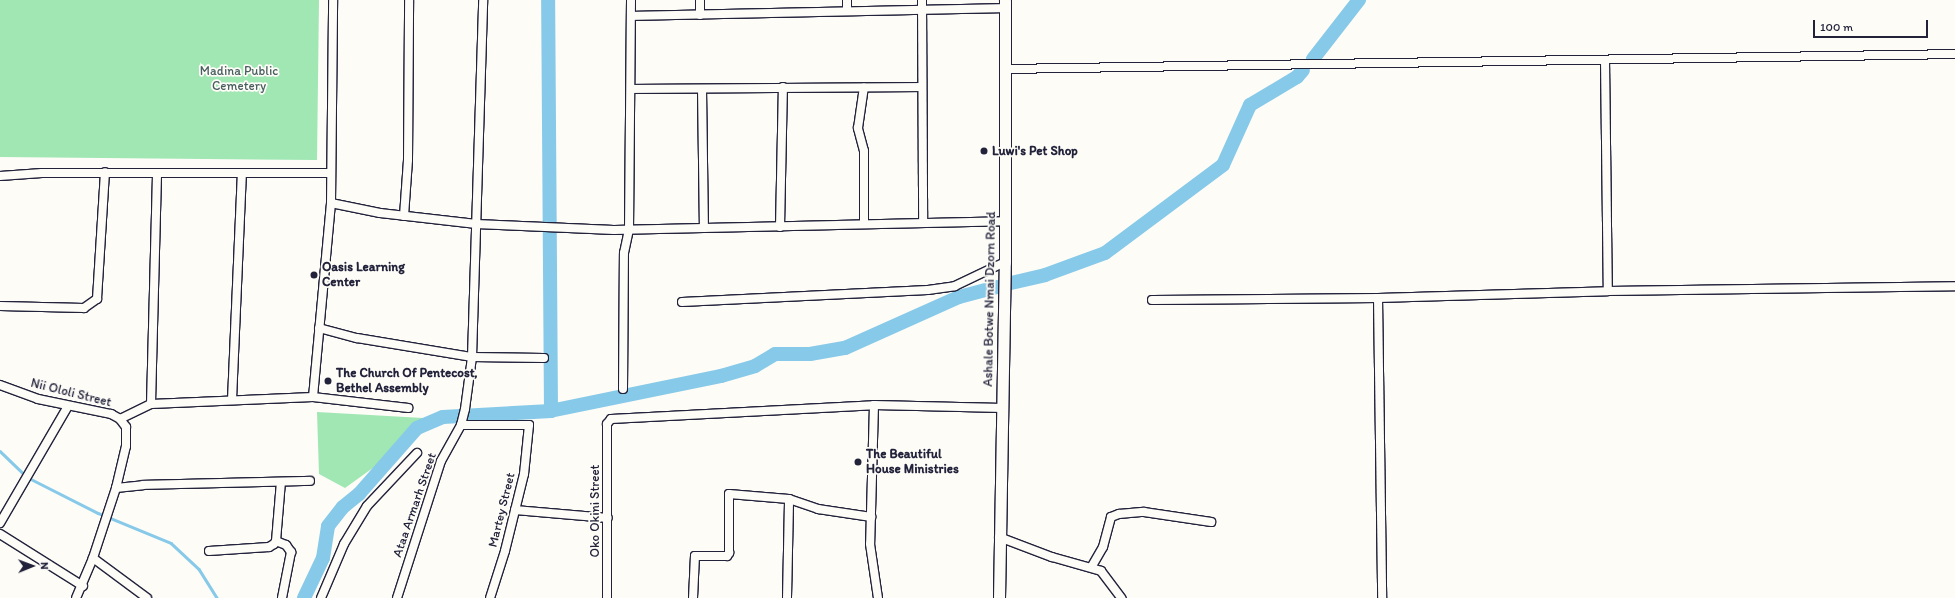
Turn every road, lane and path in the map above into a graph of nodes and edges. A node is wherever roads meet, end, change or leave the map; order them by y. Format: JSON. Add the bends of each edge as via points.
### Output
{"nodes":[{"id":1,"x":333,"y":0,"type":"edge"},
{"id":2,"x":409,"y":0,"type":"edge"},
{"id":3,"x":483,"y":0,"type":"edge"},
{"id":4,"x":631,"y":0,"type":"edge"},
{"id":5,"x":700,"y":0,"type":"edge"},
{"id":6,"x":847,"y":0,"type":"edge"},
{"id":7,"x":922,"y":4,"type":"edge"},
{"id":8,"x":1005,"y":4,"type":"edge"},
{"id":9,"x":847,"y":10,"type":"junction"},
{"id":10,"x":700,"y":15,"type":"junction"},
{"id":11,"x":632,"y":16,"type":"junction"},
{"id":12,"x":1955,"y":54,"type":"edge"},
{"id":13,"x":1605,"y":60,"type":"junction"},
{"id":14,"x":1005,"y":69,"type":"junction"},
{"id":15,"x":783,"y":87,"type":"junction"},
{"id":16,"x":864,"y":87,"type":"junction"},
{"id":17,"x":921,"y":87,"type":"junction"},
{"id":18,"x":631,"y":89,"type":"junction"},
{"id":19,"x":702,"y":89,"type":"junction"},
{"id":20,"x":104,"y":172,"type":"junction"},
{"id":21,"x":331,"y":173,"type":"junction"},
{"id":22,"x":157,"y":174,"type":"junction"},
{"id":23,"x":242,"y":175,"type":"junction"},
{"id":24,"x":0,"y":176,"type":"edge"},
{"id":25,"x":331,"y":203,"type":"junction"},
{"id":26,"x":404,"y":216,"type":"junction"},
{"id":27,"x":1005,"y":221,"type":"junction"},
{"id":28,"x":923,"y":223,"type":"junction"},
{"id":29,"x":476,"y":224,"type":"junction"},
{"id":30,"x":864,"y":224,"type":"junction"},
{"id":31,"x":780,"y":226,"type":"junction"},
{"id":32,"x":704,"y":228,"type":"junction"},
{"id":33,"x":629,"y":230,"type":"junction"},
{"id":34,"x":1005,"y":262,"type":"junction"},
{"id":35,"x":1955,"y":286,"type":"edge"},
{"id":36,"x":1608,"y":292,"type":"junction"},
{"id":37,"x":1378,"y":298,"type":"junction"},
{"id":38,"x":1152,"y":300,"type":"dead end"},
{"id":39,"x":682,"y":302,"type":"dead end"},
{"id":40,"x":0,"y":306,"type":"edge"},
{"id":41,"x":319,"y":328,"type":"junction"},
{"id":42,"x":472,"y":356,"type":"junction"},
{"id":43,"x":544,"y":358,"type":"dead end"},
{"id":44,"x":0,"y":385,"type":"edge"},
{"id":45,"x":623,"y":389,"type":"dead end"},
{"id":46,"x":312,"y":397,"type":"junction"},
{"id":47,"x":232,"y":400,"type":"junction"},
{"id":48,"x":151,"y":404,"type":"junction"},
{"id":49,"x":874,"y":405,"type":"junction"},
{"id":50,"x":68,"y":406,"type":"junction"},
{"id":51,"x":408,"y":408,"type":"dead end"},
{"id":52,"x":1003,"y":408,"type":"junction"},
{"id":53,"x":120,"y":419,"type":"junction"},
{"id":54,"x":462,"y":424,"type":"junction"},
{"id":55,"x":417,"y":453,"type":"dead end"},
{"id":56,"x":310,"y":481,"type":"dead end"},
{"id":57,"x":281,"y":482,"type":"junction"},
{"id":58,"x":116,"y":488,"type":"junction"},
{"id":59,"x":789,"y":499,"type":"junction"},
{"id":60,"x":515,"y":510,"type":"junction"},
{"id":61,"x":871,"y":517,"type":"junction"},
{"id":62,"x":608,"y":518,"type":"junction"},
{"id":63,"x":1210,"y":522,"type":"dead end"},
{"id":64,"x":0,"y":523,"type":"edge"},
{"id":65,"x":0,"y":534,"type":"edge"},
{"id":66,"x":999,"y":537,"type":"junction"},
{"id":67,"x":276,"y":541,"type":"junction"},
{"id":68,"x":209,"y":551,"type":"dead end"},
{"id":69,"x":93,"y":558,"type":"junction"},
{"id":70,"x":1092,"y":566,"type":"junction"},
{"id":71,"x":83,"y":586,"type":"junction"},
{"id":72,"x":76,"y":598,"type":"edge"},
{"id":73,"x":147,"y":598,"type":"edge"},
{"id":74,"x":282,"y":598,"type":"edge"},
{"id":75,"x":321,"y":598,"type":"edge"},
{"id":76,"x":397,"y":598,"type":"edge"},
{"id":77,"x":490,"y":598,"type":"edge"},
{"id":78,"x":607,"y":598,"type":"edge"},
{"id":79,"x":693,"y":598,"type":"edge"},
{"id":80,"x":787,"y":598,"type":"edge"},
{"id":81,"x":878,"y":598,"type":"edge"},
{"id":82,"x":999,"y":598,"type":"edge"},
{"id":83,"x":1121,"y":598,"type":"edge"},
{"id":84,"x":1382,"y":598,"type":"edge"}],
"edges":[{"from":1,"to":21,"type":"street"},
{"from":2,"to":26,"type":"street","via":[[408,160]]},
{"from":3,"to":29,"type":"street","name":"Ataa Armarh Street"},
{"from":4,"to":11,"type":"street"},
{"from":5,"to":10,"type":"street"},
{"from":6,"to":9,"type":"street"},
{"from":7,"to":8,"type":"street"},
{"from":7,"to":9,"type":"street"},
{"from":7,"to":17,"type":"street"},
{"from":8,"to":14,"type":"main road","name":"Ashale Botwe Nmai Dzorn Road"},
{"from":9,"to":10,"type":"street","via":[[810,14]]},
{"from":10,"to":11,"type":"street"},
{"from":11,"to":18,"type":"street"},
{"from":12,"to":13,"type":"street"},
{"from":13,"to":14,"type":"street"},
{"from":13,"to":36,"type":"street"},
{"from":14,"to":27,"type":"main road","name":"Ashale Botwe Nmai Dzorn Road"},
{"from":15,"to":16,"type":"street"},
{"from":15,"to":19,"type":"street"},
{"from":15,"to":31,"type":"street"},
{"from":16,"to":17,"type":"street"},
{"from":16,"to":30,"type":"street","via":[[858,128],[864,151]]},
{"from":17,"to":28,"type":"street"},
{"from":18,"to":19,"type":"street"},
{"from":18,"to":33,"type":"street"},
{"from":19,"to":32,"type":"street"},
{"from":20,"to":22,"type":"street"},
{"from":20,"to":24,"type":"street"},
{"from":20,"to":40,"type":"street","via":[[97,299],[84,308]]},
{"from":21,"to":23,"type":"street"},
{"from":21,"to":25,"type":"street"},
{"from":22,"to":23,"type":"street"},
{"from":22,"to":48,"type":"street"},
{"from":23,"to":47,"type":"street"},
{"from":25,"to":26,"type":"street"},
{"from":25,"to":41,"type":"street"},
{"from":26,"to":29,"type":"street"},
{"from":27,"to":28,"type":"street"},
{"from":27,"to":34,"type":"main road","name":"Ashale Botwe Nmai Dzorn Road"},
{"from":28,"to":30,"type":"street"},
{"from":29,"to":33,"type":"street"},
{"from":29,"to":42,"type":"street","name":"Ataa Armarh Street"},
{"from":30,"to":31,"type":"street"},
{"from":31,"to":32,"type":"street"},
{"from":32,"to":33,"type":"street"},
{"from":33,"to":45,"type":"street","via":[[624,253]]},
{"from":34,"to":39,"type":"street","via":[[955,286],[928,290]]},
{"from":34,"to":52,"type":"main road","name":"Ashale Botwe Nmai Dzorn Road"},
{"from":35,"to":36,"type":"street"},
{"from":36,"to":37,"type":"street"},
{"from":37,"to":38,"type":"street"},
{"from":37,"to":84,"type":"street"},
{"from":41,"to":42,"type":"street","via":[[357,338]]},
{"from":41,"to":46,"type":"street"},
{"from":42,"to":43,"type":"street"},
{"from":42,"to":54,"type":"street","name":"Ataa Armarh Street"},
{"from":44,"to":50,"type":"street","name":"Nii Ololi Street","via":[[38,399]]},
{"from":46,"to":47,"type":"street"},
{"from":46,"to":51,"type":"street"},
{"from":47,"to":48,"type":"street"},
{"from":48,"to":53,"type":"street"},
{"from":49,"to":52,"type":"street"},
{"from":49,"to":61,"type":"street"},
{"from":49,"to":62,"type":"street","name":"Oko Okini Street","via":[[614,418],[606,424]]},
{"from":50,"to":53,"type":"street","name":"Nii Ololi Street"},
{"from":50,"to":64,"type":"street"},
{"from":52,"to":66,"type":"main road","name":"Ashale Botwe Nmai Dzorn Road"},
{"from":53,"to":58,"type":"street","name":"Nii Ololi Street","via":[[127,435]]},
{"from":54,"to":60,"type":"street","name":"Martey Street","via":[[529,426],[524,474]]},
{"from":54,"to":76,"type":"street","name":"Ataa Armarh Street","via":[[442,461]]},
{"from":55,"to":75,"type":"street","via":[[367,506],[344,544]]},
{"from":56,"to":57,"type":"street"},
{"from":57,"to":58,"type":"street","via":[[143,485]]},
{"from":57,"to":67,"type":"street"},
{"from":58,"to":69,"type":"street","name":"Nii Ololi Street"},
{"from":59,"to":61,"type":"street","via":[[818,509]]},
{"from":59,"to":79,"type":"street","via":[[729,494],[728,555],[695,556]]},
{"from":59,"to":80,"type":"street"},
{"from":60,"to":62,"type":"street"},
{"from":60,"to":77,"type":"street","name":"Martey Street"},
{"from":61,"to":81,"type":"street","via":[[870,544]]},
{"from":62,"to":78,"type":"street","name":"Oko Okini Street"},
{"from":63,"to":70,"type":"street","via":[[1144,512],[1119,514],[1111,517],[1103,547]]},
{"from":65,"to":71,"type":"street"},
{"from":66,"to":70,"type":"street","via":[[1052,557]]},
{"from":66,"to":82,"type":"main road","name":"Ashale Botwe Nmai Dzorn Road"},
{"from":67,"to":68,"type":"street","via":[[269,547]]},
{"from":67,"to":74,"type":"street","via":[[286,545],[291,552]]},
{"from":69,"to":71,"type":"street"},
{"from":69,"to":73,"type":"street"},
{"from":70,"to":83,"type":"street","via":[[1108,577],[1115,593]]},
{"from":71,"to":72,"type":"street"}]}
